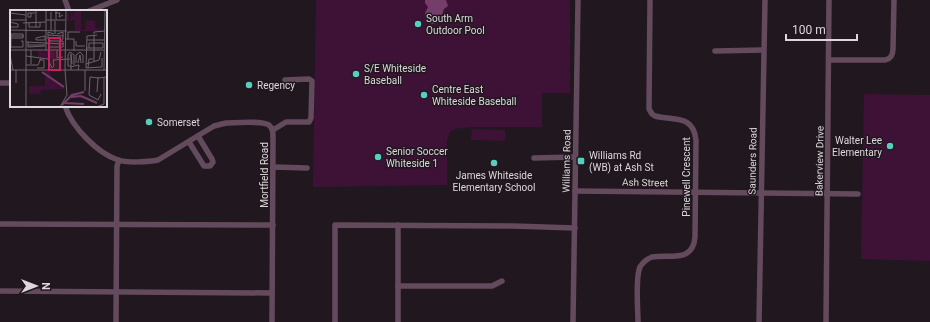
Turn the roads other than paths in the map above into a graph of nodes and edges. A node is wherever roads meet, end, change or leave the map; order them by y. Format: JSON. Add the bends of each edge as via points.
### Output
{"nodes":[{"id":1,"x":66,"y":0,"type":"edge"},
{"id":2,"x":117,"y":0,"type":"edge"},
{"id":3,"x":578,"y":0,"type":"edge"},
{"id":4,"x":650,"y":0,"type":"edge"},
{"id":5,"x":765,"y":0,"type":"edge"},
{"id":6,"x":829,"y":0,"type":"edge"},
{"id":7,"x":894,"y":0,"type":"edge"},
{"id":8,"x":68,"y":10,"type":"edge"},
{"id":9,"x":92,"y":10,"type":"edge"},
{"id":10,"x":763,"y":50,"type":"junction"},
{"id":11,"x":716,"y":51,"type":"dead end"},
{"id":12,"x":829,"y":60,"type":"junction"},
{"id":13,"x":284,"y":80,"type":"dead end"},
{"id":14,"x":66,"y":107,"type":"edge"},
{"id":15,"x":273,"y":130,"type":"junction"},
{"id":16,"x":198,"y":136,"type":"junction"},
{"id":17,"x":189,"y":142,"type":"junction"},
{"id":18,"x":534,"y":158,"type":"dead end"},
{"id":19,"x":575,"y":158,"type":"junction"},
{"id":20,"x":119,"y":160,"type":"junction"},
{"id":21,"x":273,"y":167,"type":"junction"},
{"id":22,"x":307,"y":168,"type":"dead end"},
{"id":23,"x":575,"y":191,"type":"junction"},
{"id":24,"x":695,"y":192,"type":"junction"},
{"id":25,"x":761,"y":192,"type":"junction"},
{"id":26,"x":828,"y":193,"type":"junction"},
{"id":27,"x":858,"y":194,"type":"dead end"},
{"id":28,"x":0,"y":224,"type":"edge"},
{"id":29,"x":117,"y":224,"type":"junction"},
{"id":30,"x":273,"y":225,"type":"junction"},
{"id":31,"x":398,"y":225,"type":"junction"},
{"id":32,"x":574,"y":228,"type":"junction"},
{"id":33,"x":502,"y":281,"type":"dead end"},
{"id":34,"x":398,"y":286,"type":"junction"},
{"id":35,"x":0,"y":291,"type":"edge"},
{"id":36,"x":116,"y":291,"type":"junction"},
{"id":37,"x":272,"y":293,"type":"junction"},
{"id":38,"x":116,"y":322,"type":"edge"},
{"id":39,"x":272,"y":322,"type":"edge"},
{"id":40,"x":335,"y":322,"type":"edge"},
{"id":41,"x":398,"y":322,"type":"edge"},
{"id":42,"x":573,"y":322,"type":"edge"},
{"id":43,"x":638,"y":322,"type":"edge"},
{"id":44,"x":759,"y":322,"type":"edge"},
{"id":45,"x":826,"y":322,"type":"edge"}],
"edges":[{"from":1,"to":8,"type":"street"},
{"from":2,"to":9,"type":"street"},
{"from":3,"to":19,"type":"street","name":"Williams Road"},
{"from":4,"to":24,"type":"street","name":"Pinewell Crescent","via":[[649,109],[655,116],[685,121],[694,130]]},
{"from":5,"to":10,"type":"street","name":"Saunders Road"},
{"from":6,"to":12,"type":"street","name":"Bakerview Drive"},
{"from":7,"to":12,"type":"street","via":[[893,49],[890,58]]},
{"from":10,"to":11,"type":"street"},
{"from":10,"to":25,"type":"street","name":"Saunders Road"},
{"from":12,"to":26,"type":"street","name":"Bakerview Drive"},
{"from":13,"to":15,"type":"street","via":[[312,81],[312,118],[309,122],[286,122]]},
{"from":14,"to":20,"type":"street","name":"Mortfield Road","via":[[73,123],[82,134]]},
{"from":15,"to":16,"type":"street","name":"Mortfield Road","via":[[264,123],[226,123],[214,126]]},
{"from":15,"to":21,"type":"street","name":"Mortfield Road"},
{"from":16,"to":17,"type":"street","name":"Mortfield Road"},
{"from":16,"to":17,"type":"street","via":[[213,160],[210,166],[204,166]]},
{"from":17,"to":20,"type":"street","name":"Mortfield Road","via":[[158,160]]},
{"from":18,"to":19,"type":"street"},
{"from":19,"to":23,"type":"street","name":"Williams Road"},
{"from":20,"to":29,"type":"street"},
{"from":21,"to":22,"type":"street"},
{"from":21,"to":30,"type":"street","name":"Mortfield Road"},
{"from":23,"to":24,"type":"street","name":"Ash Street"},
{"from":23,"to":32,"type":"street","name":"Williams Road"},
{"from":24,"to":25,"type":"street","name":"Ash Street"},
{"from":24,"to":43,"type":"street","name":"Pinewell Crescent","via":[[695,237],[690,251],[685,255],[652,257],[641,266],[638,275]]},
{"from":25,"to":26,"type":"street","name":"Ash Street"},
{"from":25,"to":44,"type":"street","name":"Saunders Road"},
{"from":26,"to":27,"type":"street","name":"Ash Street"},
{"from":26,"to":45,"type":"street","name":"Bakerview Drive"},
{"from":28,"to":29,"type":"street"},
{"from":29,"to":30,"type":"street"},
{"from":29,"to":36,"type":"street"},
{"from":30,"to":37,"type":"street","name":"Mortfield Road"},
{"from":31,"to":32,"type":"street"},
{"from":31,"to":34,"type":"street"},
{"from":31,"to":40,"type":"street","via":[[335,225]]},
{"from":32,"to":42,"type":"street","name":"Williams Road"},
{"from":33,"to":34,"type":"street","via":[[492,286]]},
{"from":34,"to":41,"type":"street"},
{"from":35,"to":36,"type":"street"},
{"from":36,"to":37,"type":"street"},
{"from":36,"to":38,"type":"street"},
{"from":37,"to":39,"type":"street","name":"Mortfield Road"}]}
